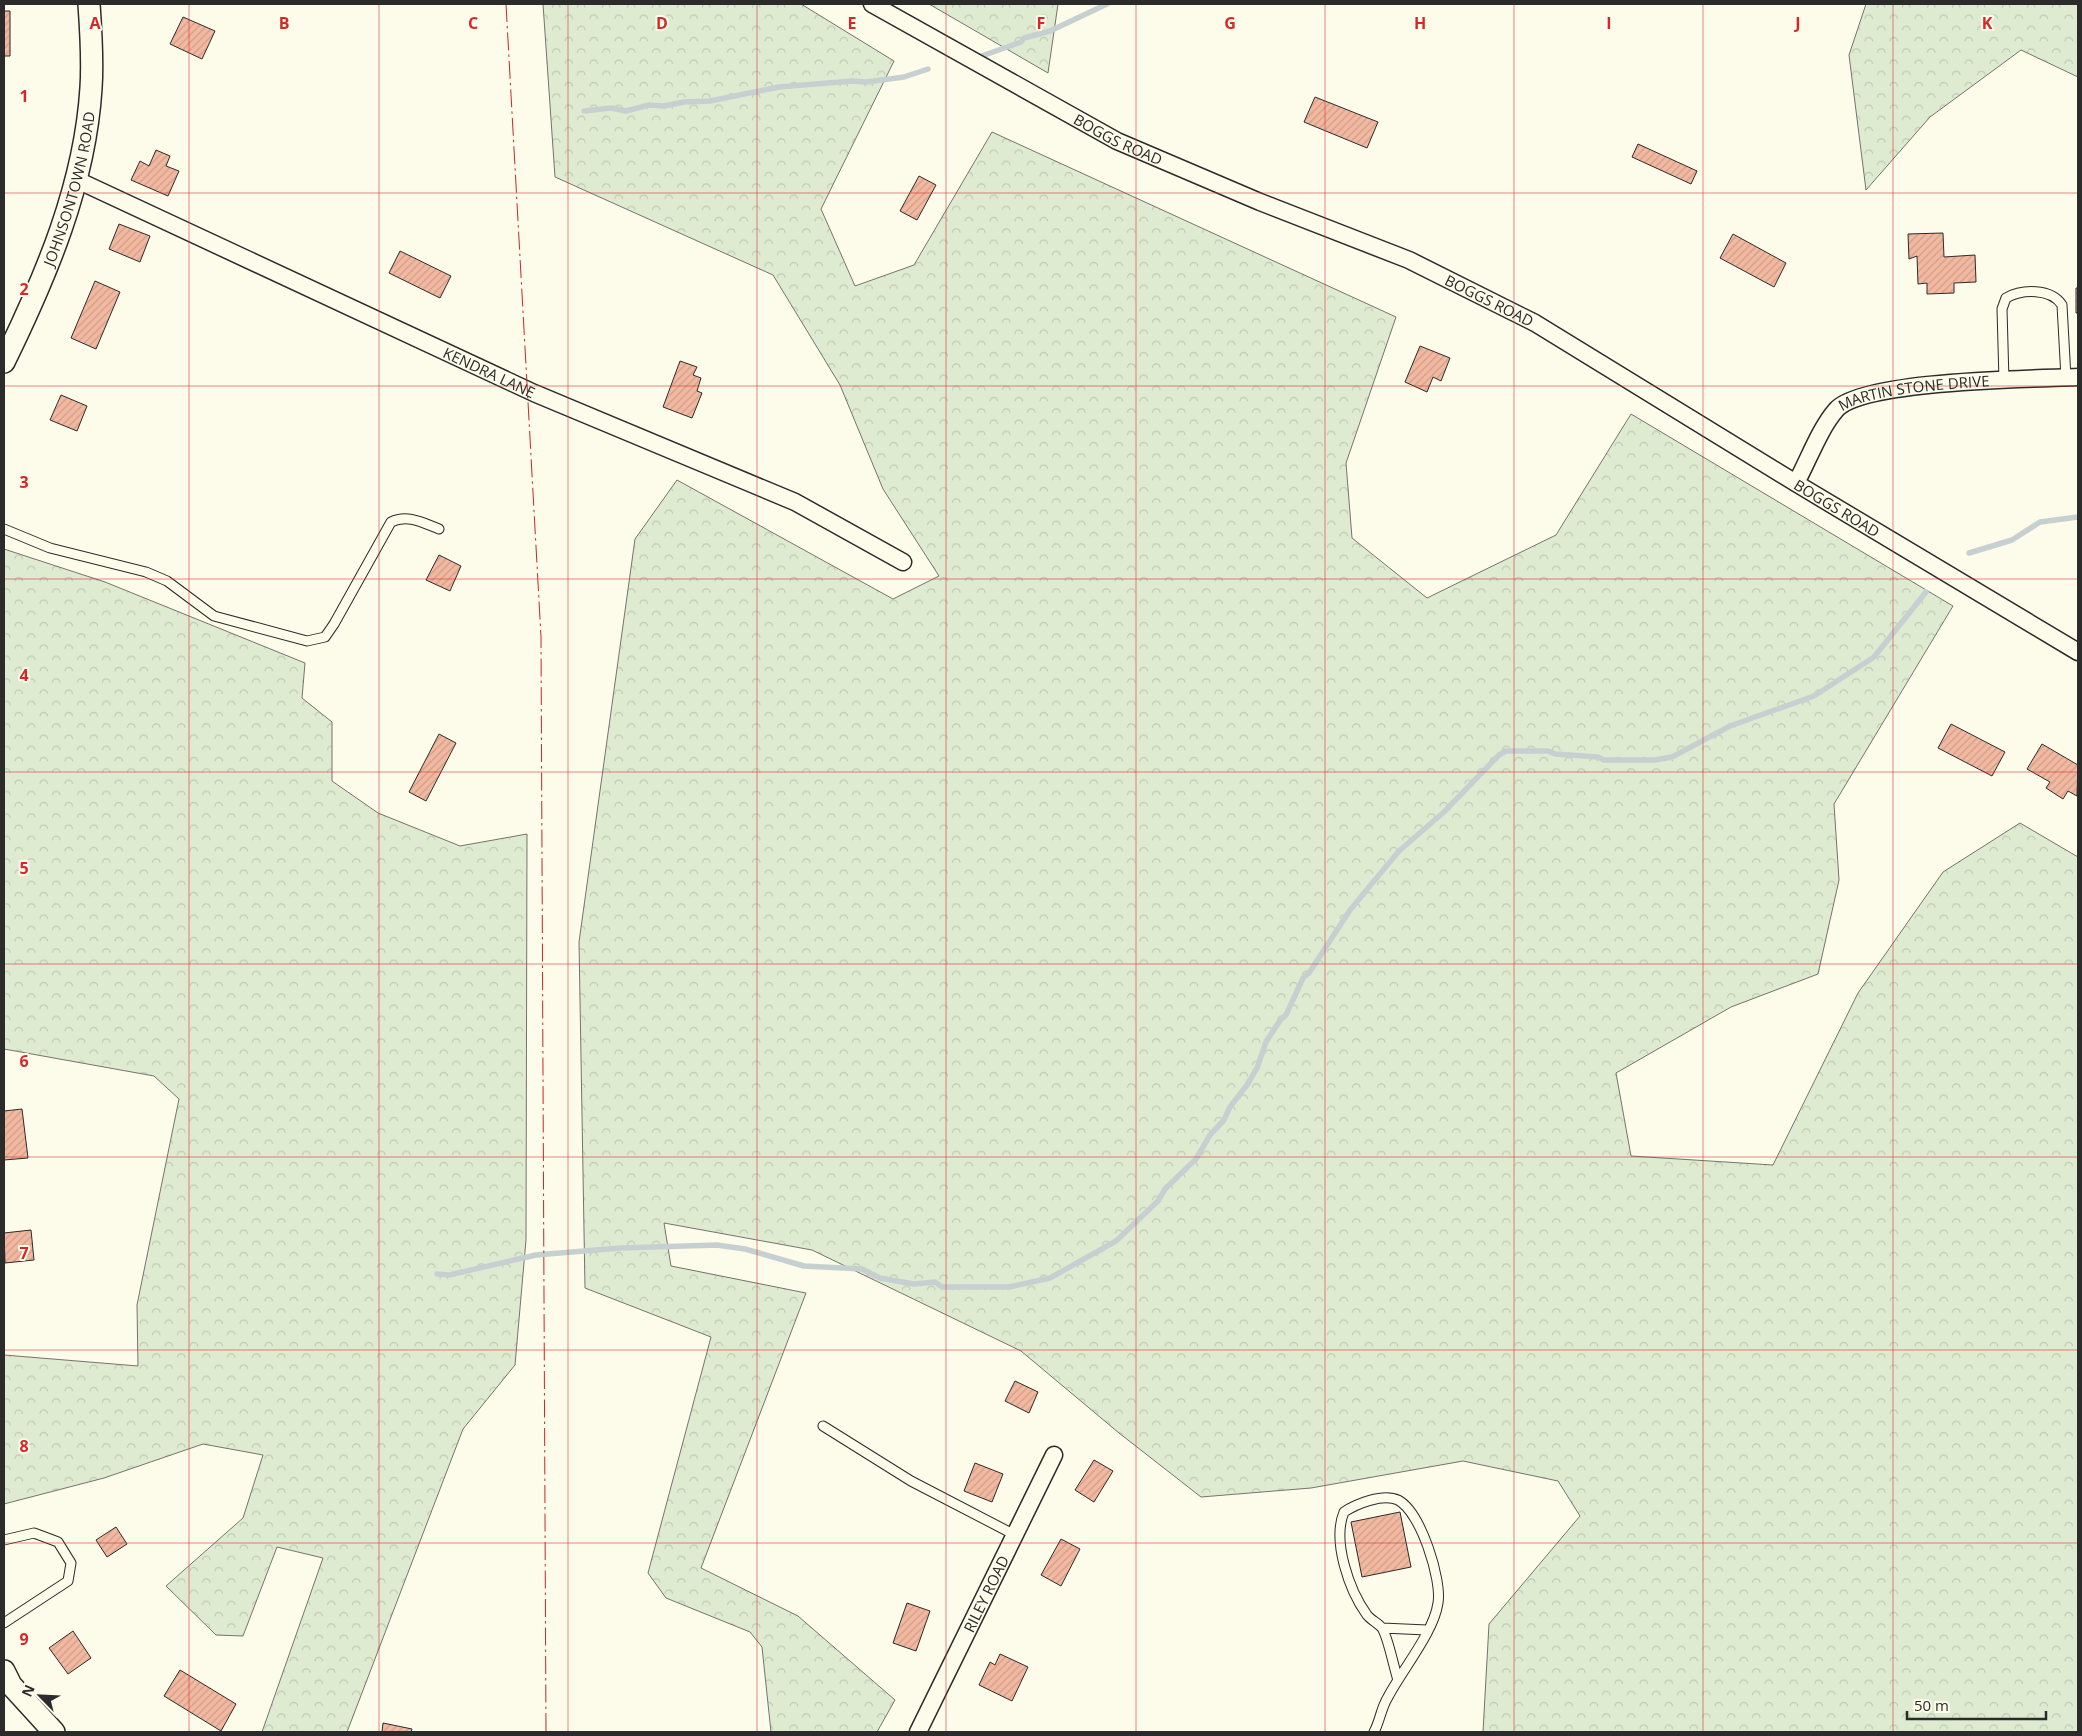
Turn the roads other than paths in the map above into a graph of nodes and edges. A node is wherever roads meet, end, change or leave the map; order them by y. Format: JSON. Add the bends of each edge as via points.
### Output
{"nodes":[{"id":1,"x":89,"y":4,"type":"edge"},
{"id":2,"x":872,"y":4,"type":"edge"},
{"id":3,"x":77,"y":180,"type":"junction"},
{"id":4,"x":4,"y":362,"type":"edge"},
{"id":5,"x":2072,"y":377,"type":"edge"},
{"id":6,"x":2004,"y":381,"type":"junction"},
{"id":7,"x":1796,"y":483,"type":"junction"},
{"id":8,"x":4,"y":529,"type":"edge"},
{"id":9,"x":439,"y":529,"type":"dead end"},
{"id":10,"x":902,"y":562,"type":"dead end"},
{"id":11,"x":2078,"y":652,"type":"edge"},
{"id":12,"x":823,"y":1426,"type":"dead end"},
{"id":13,"x":1054,"y":1455,"type":"dead end"},
{"id":14,"x":1015,"y":1534,"type":"junction"},
{"id":15,"x":4,"y":1540,"type":"edge"},
{"id":16,"x":4,"y":1623,"type":"edge"},
{"id":17,"x":1382,"y":1628,"type":"junction"},
{"id":18,"x":1428,"y":1630,"type":"junction"},
{"id":19,"x":4,"y":1671,"type":"edge"},
{"id":20,"x":1398,"y":1680,"type":"junction"},
{"id":21,"x":51,"y":1731,"type":"edge"},
{"id":22,"x":918,"y":1732,"type":"edge"},
{"id":23,"x":1374,"y":1732,"type":"edge"}],
"edges":[{"from":1,"to":3,"type":"street","name":"JOHNSONTOWN ROAD","via":[[91,88]]},
{"from":2,"to":7,"type":"street","name":"BOGGS ROAD","via":[[1117,141],[1260,202],[1409,260],[1535,323]]},
{"from":3,"to":4,"type":"street","name":"JOHNSONTOWN ROAD","via":[[52,256]]},
{"from":3,"to":10,"type":"street","name":"KENDRA LANE","via":[[534,393],[795,502]]},
{"from":5,"to":6,"type":"street","name":"MARTIN STONE DRIVE"},
{"from":5,"to":6,"type":"lane","via":[[2062,304],[2048,293],[2015,293],[2006,298],[2002,309]]},
{"from":6,"to":7,"type":"street","name":"MARTIN STONE DRIVE","via":[[1916,386],[1853,397],[1837,409]]},
{"from":7,"to":11,"type":"street","name":"BOGGS ROAD"},
{"from":8,"to":9,"type":"lane","via":[[50,548],[146,572],[167,582],[214,616],[307,641],[324,637],[334,624],[391,522],[410,518]]},
{"from":12,"to":14,"type":"lane","via":[[911,1481]]},
{"from":13,"to":14,"type":"street","name":"RILEY ROAD"},
{"from":14,"to":22,"type":"street","name":"RILEY ROAD"},
{"from":15,"to":16,"type":"lane","via":[[34,1532],[58,1542],[71,1563],[68,1581]]},
{"from":17,"to":18,"type":"lane"},
{"from":17,"to":18,"type":"lane","via":[[1368,1616],[1351,1588],[1340,1541],[1340,1522],[1344,1512],[1350,1508],[1388,1498],[1399,1500],[1411,1512],[1424,1537],[1436,1574],[1438,1602]]},
{"from":17,"to":20,"type":"lane"},
{"from":18,"to":20,"type":"lane"},
{"from":19,"to":21,"type":"street","via":[[11,1685]]},
{"from":20,"to":23,"type":"lane","via":[[1386,1699]]}]}
